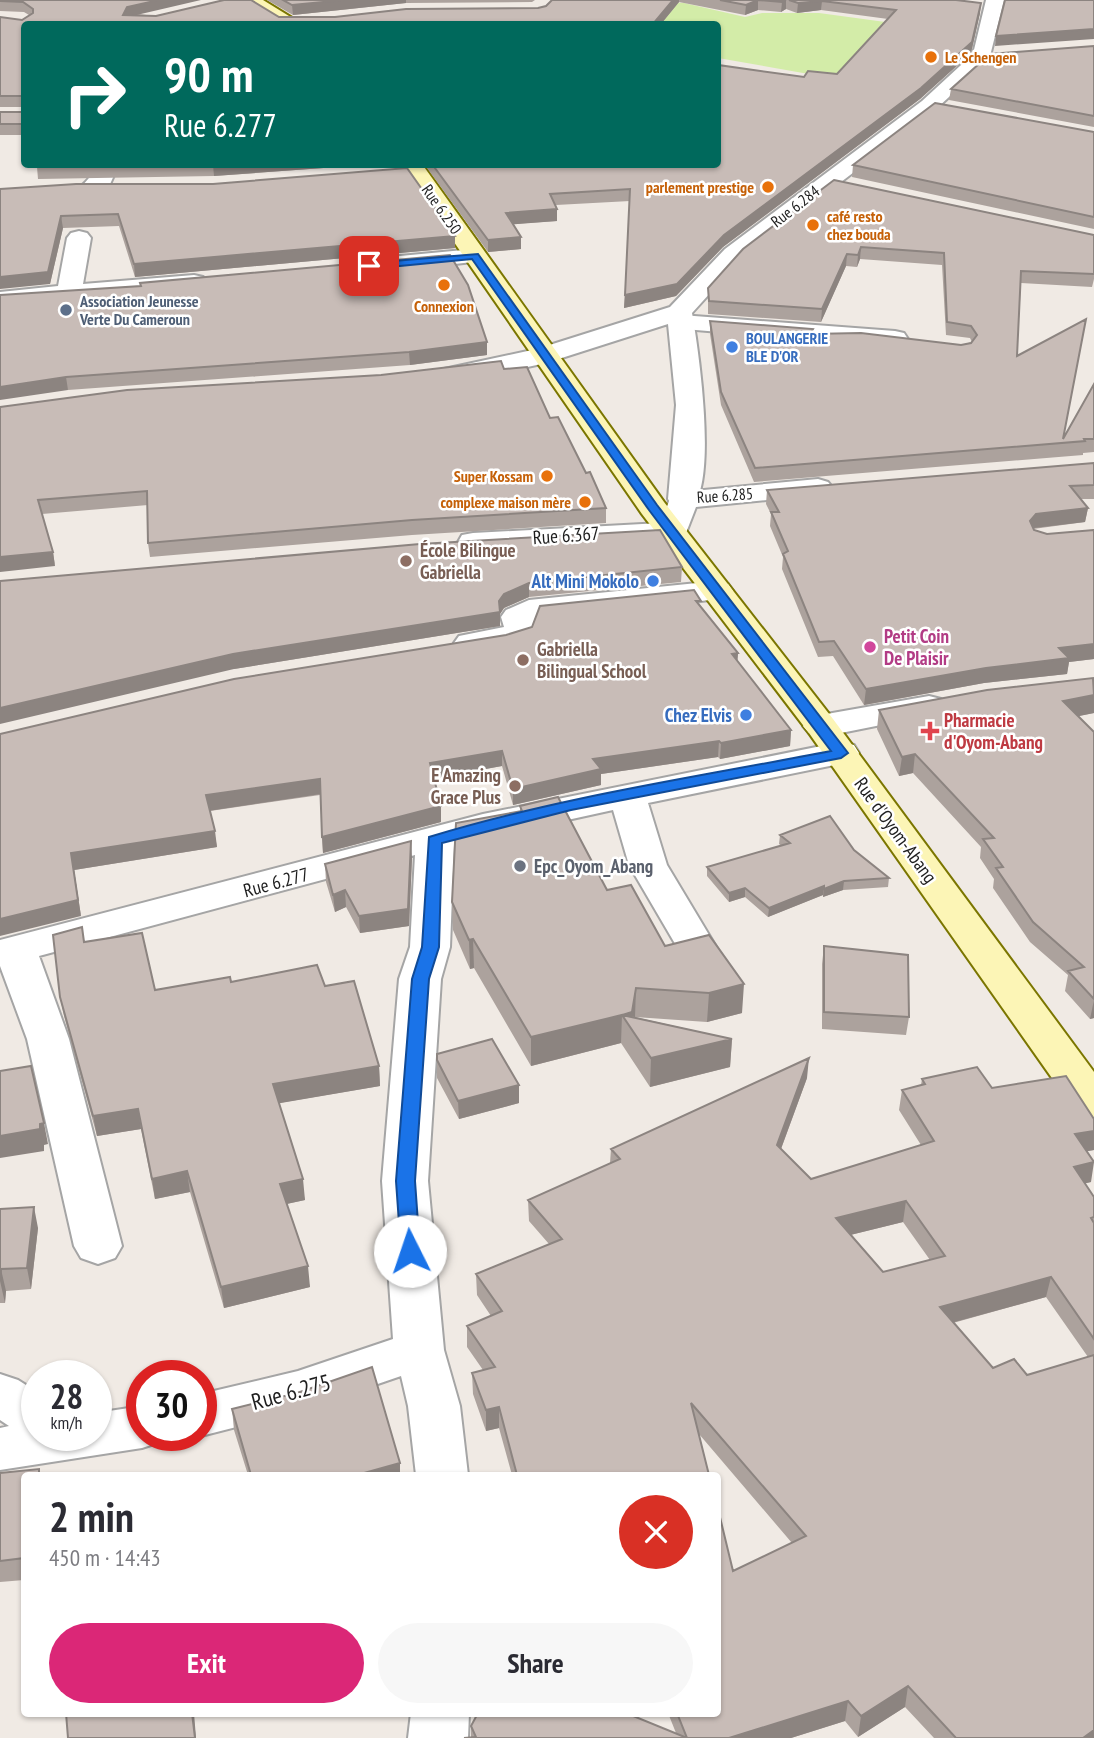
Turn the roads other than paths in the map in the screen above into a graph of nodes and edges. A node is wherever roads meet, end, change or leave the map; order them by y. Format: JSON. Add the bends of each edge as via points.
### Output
{"nodes":[{"id":1,"x":251,"y":0,"type":"edge"},
{"id":2,"x":226,"y":2,"type":"edge"},
{"id":3,"x":994,"y":3,"type":"edge"},
{"id":4,"x":288,"y":21,"type":"edge"},
{"id":5,"x":1009,"y":55,"type":"edge"},
{"id":6,"x":982,"y":56,"type":"junction"},
{"id":7,"x":929,"y":105,"type":"junction"},
{"id":8,"x":953,"y":110,"type":"edge"},
{"id":9,"x":106,"y":168,"type":"edge"},
{"id":10,"x":406,"y":169,"type":"edge"},
{"id":11,"x":826,"y":181,"type":"junction"},
{"id":12,"x":99,"y":186,"type":"junction"},
{"id":13,"x":123,"y":186,"type":"edge"},
{"id":14,"x":863,"y":189,"type":"edge"},
{"id":15,"x":68,"y":197,"type":"edge"},
{"id":16,"x":79,"y":238,"type":"dead end"},
{"id":17,"x":474,"y":256,"type":"junction"},
{"id":18,"x":372,"y":266,"type":"edge"},
{"id":19,"x":217,"y":280,"type":"edge"},
{"id":20,"x":69,"y":294,"type":"junction"},
{"id":21,"x":0,"y":299,"type":"edge"},
{"id":22,"x":680,"y":318,"type":"junction"},
{"id":23,"x":925,"y":342,"type":"edge"},
{"id":24,"x":547,"y":355,"type":"junction"},
{"id":25,"x":425,"y":377,"type":"edge"},
{"id":26,"x":852,"y":484,"type":"edge"},
{"id":27,"x":683,"y":499,"type":"junction"},
{"id":28,"x":673,"y":531,"type":"junction"},
{"id":29,"x":450,"y":544,"type":"edge"},
{"id":30,"x":718,"y":591,"type":"junction"},
{"id":31,"x":437,"y":648,"type":"edge"},
{"id":32,"x":957,"y":701,"type":"edge"},
{"id":33,"x":831,"y":740,"type":"junction"},
{"id":34,"x":628,"y":795,"type":"junction"},
{"id":35,"x":435,"y":840,"type":"junction"},
{"id":36,"x":698,"y":950,"type":"edge"},
{"id":37,"x":8,"y":951,"type":"edge"},
{"id":38,"x":1094,"y":1104,"type":"edge"},
{"id":39,"x":98,"y":1246,"type":"dead end"},
{"id":40,"x":419,"y":1350,"type":"junction"},
{"id":41,"x":0,"y":1394,"type":"edge"},
{"id":42,"x":21,"y":1408,"type":"edge"},
{"id":43,"x":217,"y":1411,"type":"edge"},
{"id":44,"x":21,"y":1442,"type":"edge"},
{"id":45,"x":0,"y":1449,"type":"edge"},
{"id":46,"x":442,"y":1472,"type":"edge"},
{"id":47,"x":440,"y":1717,"type":"edge"},
{"id":48,"x":438,"y":1738,"type":"edge"}],
"edges":[{"from":1,"to":2,"type":"street"},
{"from":1,"to":4,"type":"main road"},
{"from":3,"to":6,"type":"street"},
{"from":5,"to":6,"type":"street"},
{"from":6,"to":7,"type":"street","name":"Rue 6.284"},
{"from":7,"to":8,"type":"street"},
{"from":7,"to":11,"type":"street","name":"Rue 6.284"},
{"from":9,"to":12,"type":"street"},
{"from":10,"to":17,"type":"main road","name":"Rue 6.250"},
{"from":11,"to":14,"type":"street"},
{"from":11,"to":22,"type":"street","name":"Rue 6.284","via":[[733,254]]},
{"from":12,"to":13,"type":"street"},
{"from":12,"to":15,"type":"street"},
{"from":16,"to":20,"type":"street"},
{"from":17,"to":18,"type":"street"},
{"from":17,"to":24,"type":"main road","name":"Rue 6.250"},
{"from":19,"to":20,"type":"street"},
{"from":20,"to":21,"type":"street"},
{"from":22,"to":23,"type":"street"},
{"from":22,"to":24,"type":"street","name":"Rue 6.284"},
{"from":22,"to":27,"type":"street","via":[[690,371],[689,463]]},
{"from":24,"to":25,"type":"street","name":"Rue 6.284","via":[[481,371]]},
{"from":24,"to":28,"type":"main road","name":"Rue d'Oyom-Abang"},
{"from":26,"to":27,"type":"street","name":"Rue 6.285"},
{"from":27,"to":28,"type":"street","name":"Rue 6.285"},
{"from":28,"to":29,"type":"street","name":"Rue 6.367"},
{"from":28,"to":30,"type":"main road","name":"Rue d'Oyom-Abang"},
{"from":30,"to":31,"type":"street","via":[[529,610],[517,617],[518,634]]},
{"from":30,"to":33,"type":"main road","name":"Rue d'Oyom-Abang"},
{"from":32,"to":33,"type":"street","name":"Rue 6.277"},
{"from":33,"to":34,"type":"street","name":"Rue 6.277"},
{"from":33,"to":38,"type":"main road","name":"Rue d'Oyom-Abang"},
{"from":34,"to":35,"type":"street","name":"Rue 6.277","via":[[483,825]]},
{"from":34,"to":36,"type":"street","via":[[648,865]]},
{"from":35,"to":37,"type":"street","name":"Rue 6.277"},
{"from":35,"to":40,"type":"street","via":[[430,947],[420,979],[405,1181]]},
{"from":37,"to":39,"type":"street","via":[[48,1039]]},
{"from":40,"to":43,"type":"street","name":"Rue 6.275","via":[[299,1391]]},
{"from":40,"to":46,"type":"street","via":[[434,1406]]},
{"from":41,"to":42,"type":"street"},
{"from":44,"to":45,"type":"street"},
{"from":47,"to":48,"type":"street"}]}
